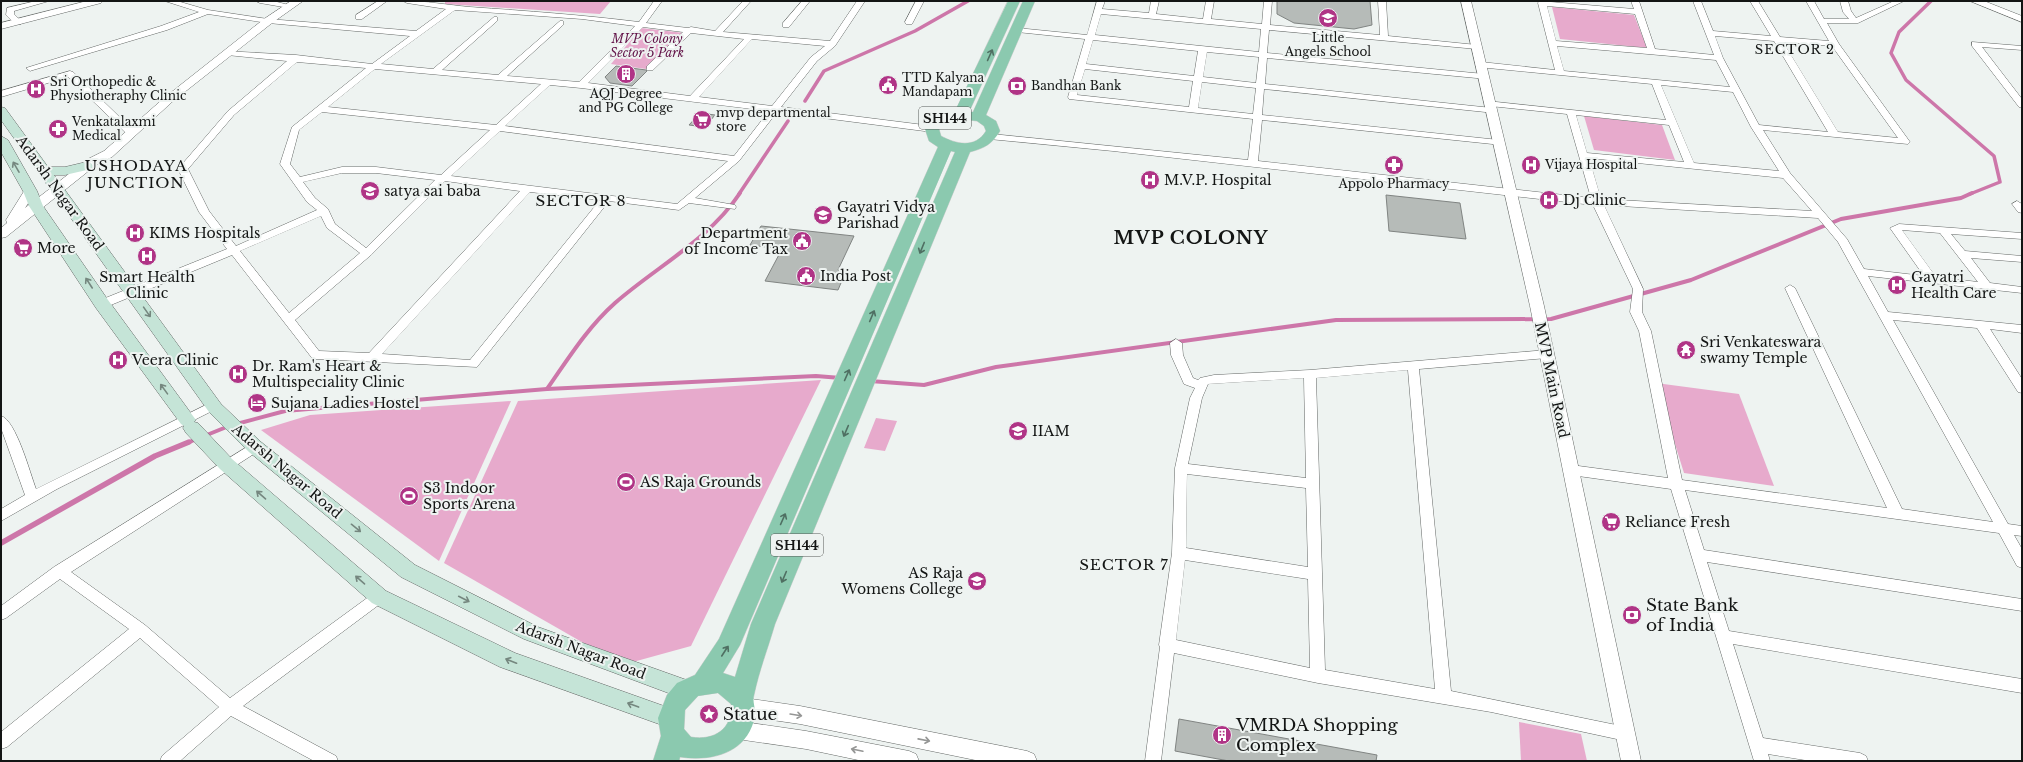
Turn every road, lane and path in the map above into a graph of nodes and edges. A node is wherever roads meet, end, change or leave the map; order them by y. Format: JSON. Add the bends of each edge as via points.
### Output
{"nodes":[{"id":1,"x":45,"y":1,"type":"edge"},
{"id":2,"x":98,"y":1,"type":"edge"},
{"id":3,"x":169,"y":1,"type":"edge"},
{"id":4,"x":260,"y":1,"type":"edge"},
{"id":5,"x":383,"y":1,"type":"edge"},
{"id":6,"x":407,"y":1,"type":"edge"},
{"id":7,"x":658,"y":1,"type":"edge"},
{"id":8,"x":747,"y":1,"type":"edge"},
{"id":9,"x":806,"y":1,"type":"edge"},
{"id":10,"x":861,"y":1,"type":"edge"},
{"id":11,"x":920,"y":1,"type":"edge"},
{"id":12,"x":1014,"y":1,"type":"edge"},
{"id":13,"x":1029,"y":1,"type":"edge"},
{"id":14,"x":1102,"y":1,"type":"edge"},
{"id":15,"x":1156,"y":1,"type":"edge"},
{"id":16,"x":1210,"y":1,"type":"edge"},
{"id":17,"x":1268,"y":1,"type":"edge"},
{"id":18,"x":1382,"y":1,"type":"edge"},
{"id":19,"x":1466,"y":1,"type":"edge"},
{"id":20,"x":1635,"y":1,"type":"edge"},
{"id":21,"x":1697,"y":1,"type":"edge"},
{"id":22,"x":1754,"y":1,"type":"edge"},
{"id":23,"x":1810,"y":1,"type":"edge"},
{"id":24,"x":1844,"y":1,"type":"edge"},
{"id":25,"x":1900,"y":1,"type":"edge"},
{"id":26,"x":1975,"y":1,"type":"edge"},
{"id":27,"x":293,"y":4,"type":"edge"},
{"id":28,"x":453,"y":8,"type":"junction"},
{"id":29,"x":1098,"y":11,"type":"junction"},
{"id":30,"x":207,"y":12,"type":"junction"},
{"id":31,"x":1639,"y":12,"type":"junction"},
{"id":32,"x":1152,"y":16,"type":"junction"},
{"id":33,"x":359,"y":17,"type":"dead end"},
{"id":34,"x":494,"y":19,"type":"dead end"},
{"id":35,"x":2022,"y":19,"type":"edge"},
{"id":36,"x":268,"y":21,"type":"junction"},
{"id":37,"x":1207,"y":21,"type":"junction"},
{"id":38,"x":1823,"y":21,"type":"junction"},
{"id":39,"x":1855,"y":21,"type":"junction"},
{"id":40,"x":18,"y":22,"type":"junction"},
{"id":41,"x":908,"y":22,"type":"dead end"},
{"id":42,"x":560,"y":23,"type":"dead end"},
{"id":43,"x":641,"y":24,"type":"junction"},
{"id":44,"x":786,"y":25,"type":"dead end"},
{"id":45,"x":1,"y":26,"type":"edge"},
{"id":46,"x":1265,"y":27,"type":"junction"},
{"id":47,"x":1002,"y":28,"type":"junction"},
{"id":48,"x":691,"y":29,"type":"junction"},
{"id":49,"x":1017,"y":30,"type":"junction"},
{"id":50,"x":1709,"y":33,"type":"junction"},
{"id":51,"x":418,"y":34,"type":"junction"},
{"id":52,"x":717,"y":34,"type":"junction"},
{"id":53,"x":1090,"y":36,"type":"junction"},
{"id":54,"x":750,"y":37,"type":"junction"},
{"id":55,"x":1384,"y":38,"type":"junction"},
{"id":56,"x":1776,"y":38,"type":"junction"},
{"id":57,"x":1552,"y":43,"type":"junction"},
{"id":58,"x":832,"y":44,"type":"junction"},
{"id":59,"x":1836,"y":44,"type":"junction"},
{"id":60,"x":1477,"y":47,"type":"junction"},
{"id":61,"x":1203,"y":48,"type":"junction"},
{"id":62,"x":2022,"y":48,"type":"edge"},
{"id":63,"x":1652,"y":51,"type":"junction"},
{"id":64,"x":227,"y":53,"type":"junction"},
{"id":65,"x":1262,"y":54,"type":"junction"},
{"id":66,"x":296,"y":58,"type":"junction"},
{"id":67,"x":1719,"y":58,"type":"junction"},
{"id":68,"x":375,"y":65,"type":"junction"},
{"id":69,"x":1481,"y":65,"type":"junction"},
{"id":70,"x":1080,"y":66,"type":"junction"},
{"id":71,"x":30,"y":68,"type":"dead end"},
{"id":72,"x":650,"y":68,"type":"dead end"},
{"id":73,"x":434,"y":73,"type":"junction"},
{"id":74,"x":1560,"y":73,"type":"junction"},
{"id":75,"x":501,"y":77,"type":"junction"},
{"id":76,"x":1484,"y":77,"type":"junction"},
{"id":77,"x":1198,"y":79,"type":"junction"},
{"id":78,"x":549,"y":81,"type":"junction"},
{"id":79,"x":1655,"y":82,"type":"junction"},
{"id":80,"x":581,"y":85,"type":"junction"},
{"id":81,"x":1260,"y":86,"type":"junction"},
{"id":82,"x":1737,"y":90,"type":"junction"},
{"id":83,"x":1,"y":94,"type":"edge"},
{"id":84,"x":693,"y":98,"type":"junction"},
{"id":85,"x":2022,"y":105,"type":"edge"},
{"id":86,"x":1491,"y":107,"type":"junction"},
{"id":87,"x":775,"y":108,"type":"junction"},
{"id":88,"x":319,"y":109,"type":"junction"},
{"id":89,"x":1193,"y":110,"type":"junction"},
{"id":90,"x":1,"y":111,"type":"edge"},
{"id":91,"x":1571,"y":112,"type":"junction"},
{"id":92,"x":960,"y":115,"type":"junction"},
{"id":93,"x":978,"y":116,"type":"junction"},
{"id":94,"x":1257,"y":117,"type":"junction"},
{"id":95,"x":1672,"y":123,"type":"junction"},
{"id":96,"x":1756,"y":127,"type":"junction"},
{"id":97,"x":498,"y":128,"type":"junction"},
{"id":98,"x":932,"y":129,"type":"junction"},
{"id":99,"x":130,"y":132,"type":"junction"},
{"id":100,"x":1836,"y":135,"type":"junction"},
{"id":101,"x":992,"y":136,"type":"junction"},
{"id":102,"x":1,"y":140,"type":"edge"},
{"id":103,"x":1499,"y":143,"type":"junction"},
{"id":104,"x":946,"y":146,"type":"junction"},
{"id":105,"x":964,"y":148,"type":"junction"},
{"id":106,"x":108,"y":154,"type":"junction"},
{"id":107,"x":1583,"y":155,"type":"junction"},
{"id":108,"x":736,"y":159,"type":"junction"},
{"id":109,"x":1252,"y":163,"type":"junction"},
{"id":110,"x":1690,"y":165,"type":"junction"},
{"id":111,"x":86,"y":166,"type":"junction"},
{"id":112,"x":44,"y":171,"type":"junction"},
{"id":113,"x":1786,"y":175,"type":"junction"},
{"id":114,"x":444,"y":177,"type":"junction"},
{"id":115,"x":297,"y":181,"type":"junction"},
{"id":116,"x":929,"y":184,"type":"junction"},
{"id":117,"x":947,"y":186,"type":"junction"},
{"id":118,"x":526,"y":190,"type":"junction"},
{"id":119,"x":30,"y":191,"type":"junction"},
{"id":120,"x":60,"y":193,"type":"junction"},
{"id":121,"x":1511,"y":193,"type":"junction"},
{"id":122,"x":607,"y":198,"type":"junction"},
{"id":123,"x":687,"y":200,"type":"junction"},
{"id":124,"x":1597,"y":202,"type":"junction"},
{"id":125,"x":731,"y":207,"type":"dead end"},
{"id":126,"x":39,"y":209,"type":"junction"},
{"id":127,"x":324,"y":211,"type":"junction"},
{"id":128,"x":1823,"y":217,"type":"junction"},
{"id":129,"x":1943,"y":230,"type":"junction"},
{"id":130,"x":1,"y":233,"type":"edge"},
{"id":131,"x":2022,"y":236,"type":"edge"},
{"id":132,"x":1,"y":242,"type":"edge"},
{"id":133,"x":233,"y":251,"type":"junction"},
{"id":134,"x":367,"y":252,"type":"junction"},
{"id":135,"x":1962,"y":254,"type":"junction"},
{"id":136,"x":2022,"y":260,"type":"edge"},
{"id":137,"x":1860,"y":272,"type":"junction"},
{"id":138,"x":1933,"y":280,"type":"junction"},
{"id":139,"x":1987,"y":286,"type":"junction"},
{"id":140,"x":1790,"y":288,"type":"dead end"},
{"id":141,"x":2022,"y":290,"type":"edge"},
{"id":142,"x":133,"y":292,"type":"junction"},
{"id":143,"x":102,"y":304,"type":"junction"},
{"id":144,"x":1884,"y":315,"type":"junction"},
{"id":145,"x":288,"y":320,"type":"junction"},
{"id":146,"x":1981,"y":325,"type":"junction"},
{"id":147,"x":2022,"y":329,"type":"edge"},
{"id":148,"x":865,"y":334,"type":"junction"},
{"id":149,"x":886,"y":336,"type":"junction"},
{"id":150,"x":1176,"y":343,"type":"dead end"},
{"id":151,"x":1547,"y":354,"type":"junction"},
{"id":152,"x":372,"y":357,"type":"junction"},
{"id":153,"x":1413,"y":366,"type":"junction"},
{"id":154,"x":2017,"y":373,"type":"edge"},
{"id":155,"x":1310,"y":374,"type":"junction"},
{"id":156,"x":1201,"y":386,"type":"junction"},
{"id":157,"x":2022,"y":389,"type":"edge"},
{"id":158,"x":214,"y":407,"type":"junction"},
{"id":159,"x":190,"y":424,"type":"junction"},
{"id":160,"x":3,"y":426,"type":"edge"},
{"id":161,"x":255,"y":446,"type":"junction"},
{"id":162,"x":808,"y":462,"type":"junction"},
{"id":163,"x":226,"y":464,"type":"junction"},
{"id":164,"x":831,"y":466,"type":"junction"},
{"id":165,"x":1181,"y":468,"type":"junction"},
{"id":166,"x":1571,"y":470,"type":"junction"},
{"id":167,"x":1313,"y":484,"type":"junction"},
{"id":168,"x":1676,"y":484,"type":"junction"},
{"id":169,"x":32,"y":496,"type":"junction"},
{"id":170,"x":1897,"y":514,"type":"junction"},
{"id":171,"x":1,"y":516,"type":"edge"},
{"id":172,"x":2004,"y":528,"type":"junction"},
{"id":173,"x":2022,"y":531,"type":"edge"},
{"id":174,"x":1179,"y":553,"type":"junction"},
{"id":175,"x":1698,"y":555,"type":"junction"},
{"id":176,"x":2022,"y":562,"type":"edge"},
{"id":177,"x":59,"y":571,"type":"junction"},
{"id":178,"x":1315,"y":574,"type":"junction"},
{"id":179,"x":379,"y":597,"type":"junction"},
{"id":180,"x":2022,"y":605,"type":"edge"},
{"id":181,"x":1,"y":614,"type":"edge"},
{"id":182,"x":140,"y":629,"type":"junction"},
{"id":183,"x":1723,"y":636,"type":"junction"},
{"id":184,"x":1166,"y":645,"type":"junction"},
{"id":185,"x":1318,"y":676,"type":"junction"},
{"id":186,"x":2022,"y":686,"type":"edge"},
{"id":187,"x":695,"y":687,"type":"junction"},
{"id":188,"x":1444,"y":697,"type":"junction"},
{"id":189,"x":742,"y":701,"type":"junction"},
{"id":190,"x":230,"y":707,"type":"junction"},
{"id":191,"x":671,"y":727,"type":"junction"},
{"id":192,"x":1626,"y":734,"type":"junction"},
{"id":193,"x":1,"y":742,"type":"edge"},
{"id":194,"x":723,"y":745,"type":"edge"},
{"id":195,"x":1757,"y":745,"type":"junction"},
{"id":196,"x":168,"y":761,"type":"edge"},
{"id":197,"x":330,"y":761,"type":"edge"},
{"id":198,"x":666,"y":761,"type":"edge"},
{"id":199,"x":909,"y":761,"type":"edge"},
{"id":200,"x":1027,"y":761,"type":"edge"},
{"id":201,"x":1154,"y":761,"type":"edge"},
{"id":202,"x":1631,"y":761,"type":"edge"},
{"id":203,"x":1762,"y":761,"type":"edge"},
{"id":204,"x":1860,"y":761,"type":"edge"}],
"edges":[{"from":1,"to":40,"type":"street","via":[[10,10],[10,15]]},
{"from":2,"to":40,"type":"street"},
{"from":3,"to":30,"type":"street"},
{"from":4,"to":27,"type":"street"},
{"from":5,"to":33,"type":"street"},
{"from":6,"to":28,"type":"street"},
{"from":7,"to":43,"type":"street"},
{"from":8,"to":52,"type":"street"},
{"from":9,"to":44,"type":"street"},
{"from":10,"to":58,"type":"street"},
{"from":11,"to":41,"type":"street"},
{"from":12,"to":47,"type":"main road","number":"SH144"},
{"from":13,"to":49,"type":"main road","number":"SH144"},
{"from":14,"to":29,"type":"street"},
{"from":15,"to":32,"type":"street"},
{"from":16,"to":37,"type":"street"},
{"from":17,"to":46,"type":"street"},
{"from":18,"to":55,"type":"street"},
{"from":19,"to":60,"type":"street","name":"MVP Main Road"},
{"from":20,"to":31,"type":"street"},
{"from":21,"to":50,"type":"street"},
{"from":22,"to":56,"type":"street"},
{"from":23,"to":38,"type":"street"},
{"from":24,"to":39,"type":"street","via":[[1846,12]]},
{"from":25,"to":39,"type":"street"},
{"from":26,"to":35,"type":"street"},
{"from":27,"to":36,"type":"street"},
{"from":28,"to":43,"type":"street"},
{"from":28,"to":51,"type":"street"},
{"from":29,"to":32,"type":"street"},
{"from":29,"to":53,"type":"street"},
{"from":30,"to":36,"type":"street"},
{"from":30,"to":71,"type":"street","via":[[164,28]]},
{"from":31,"to":57,"type":"street","via":[[1542,3]]},
{"from":31,"to":63,"type":"street"},
{"from":32,"to":37,"type":"street"},
{"from":34,"to":73,"type":"street"},
{"from":36,"to":51,"type":"street"},
{"from":36,"to":64,"type":"street"},
{"from":37,"to":46,"type":"street"},
{"from":38,"to":39,"type":"street"},
{"from":38,"to":59,"type":"street"},
{"from":40,"to":45,"type":"street"},
{"from":42,"to":75,"type":"street"},
{"from":43,"to":48,"type":"street"},
{"from":43,"to":80,"type":"street"},
{"from":46,"to":55,"type":"street"},
{"from":46,"to":65,"type":"street"},
{"from":47,"to":49,"type":"main road"},
{"from":92,"to":47,"type":"main road","number":"SH144","one_way":true},
{"from":48,"to":52,"type":"street"},
{"from":48,"to":72,"type":"street"},
{"from":49,"to":53,"type":"street"},
{"from":49,"to":93,"type":"main road","number":"SH144"},
{"from":50,"to":56,"type":"street"},
{"from":50,"to":67,"type":"street"},
{"from":51,"to":68,"type":"street"},
{"from":52,"to":54,"type":"street"},
{"from":53,"to":61,"type":"street"},
{"from":53,"to":70,"type":"street"},
{"from":54,"to":58,"type":"street"},
{"from":54,"to":84,"type":"street"},
{"from":55,"to":60,"type":"street"},
{"from":56,"to":59,"type":"street"},
{"from":56,"to":100,"type":"street"},
{"from":57,"to":63,"type":"street"},
{"from":57,"to":74,"type":"street"},
{"from":58,"to":87,"type":"street","via":[[814,59]]},
{"from":59,"to":100,"type":"street","via":[[1905,142]]},
{"from":60,"to":69,"type":"street","name":"MVP Main Road"},
{"from":61,"to":65,"type":"street"},
{"from":61,"to":77,"type":"street"},
{"from":62,"to":85,"type":"street","via":[[1975,44]]},
{"from":63,"to":67,"type":"street"},
{"from":64,"to":66,"type":"street"},
{"from":64,"to":99,"type":"street"},
{"from":65,"to":76,"type":"street"},
{"from":65,"to":81,"type":"street"},
{"from":66,"to":68,"type":"street"},
{"from":66,"to":133,"type":"street","via":[[231,112],[183,169],[204,212]]},
{"from":67,"to":82,"type":"street"},
{"from":68,"to":73,"type":"street"},
{"from":68,"to":88,"type":"street"},
{"from":69,"to":74,"type":"street"},
{"from":69,"to":76,"type":"street","name":"MVP Main Road"},
{"from":70,"to":77,"type":"street"},
{"from":70,"to":89,"type":"street","via":[[1072,97]]},
{"from":73,"to":75,"type":"street"},
{"from":74,"to":79,"type":"street"},
{"from":75,"to":78,"type":"street"},
{"from":76,"to":86,"type":"street","name":"MVP Main Road"},
{"from":77,"to":81,"type":"street"},
{"from":77,"to":89,"type":"street"},
{"from":78,"to":80,"type":"street"},
{"from":78,"to":97,"type":"street"},
{"from":79,"to":82,"type":"street"},
{"from":79,"to":95,"type":"street"},
{"from":80,"to":84,"type":"street"},
{"from":81,"to":86,"type":"street"},
{"from":81,"to":94,"type":"street"},
{"from":82,"to":96,"type":"street"},
{"from":83,"to":99,"type":"street","via":[[70,74]]},
{"from":84,"to":87,"type":"street"},
{"from":86,"to":91,"type":"street"},
{"from":86,"to":103,"type":"street","name":"MVP Main Road"},
{"from":87,"to":98,"type":"street"},
{"from":87,"to":108,"type":"street"},
{"from":88,"to":97,"type":"street"},
{"from":88,"to":115,"type":"street","via":[[295,128],[285,164]]},
{"from":89,"to":94,"type":"street"},
{"from":90,"to":112,"type":"main road","name":"Adarsh Nagar Road"},
{"from":91,"to":95,"type":"street"},
{"from":91,"to":107,"type":"street"},
{"from":92,"to":93,"type":"main road","number":"SH144"},
{"from":92,"to":98,"type":"main road","number":"SH144","via":[[942,119]]},
{"from":93,"to":101,"type":"main road","number":"SH144","via":[[992,125]]},
{"from":94,"to":103,"type":"street"},
{"from":94,"to":109,"type":"street"},
{"from":95,"to":110,"type":"street"},
{"from":96,"to":100,"type":"street"},
{"from":96,"to":113,"type":"street"},
{"from":97,"to":108,"type":"street"},
{"from":97,"to":114,"type":"street"},
{"from":98,"to":104,"type":"main road","number":"SH144","via":[[934,138]]},
{"from":99,"to":106,"type":"street"},
{"from":101,"to":105,"type":"main road","number":"SH144","via":[[981,144]]},
{"from":101,"to":109,"type":"street"},
{"from":119,"to":102,"type":"main road","name":"Adarsh Nagar Road","one_way":true},
{"from":103,"to":121,"type":"street","name":"MVP Main Road"},
{"from":104,"to":105,"type":"main road","number":"SH144"},
{"from":104,"to":116,"type":"main road","number":"SH144"},
{"from":105,"to":117,"type":"main road","number":"SH144"},
{"from":106,"to":111,"type":"street"},
{"from":106,"to":120,"type":"street","via":[[104,162]]},
{"from":107,"to":110,"type":"street"},
{"from":107,"to":124,"type":"street"},
{"from":108,"to":123,"type":"street"},
{"from":109,"to":121,"type":"street"},
{"from":110,"to":113,"type":"street"},
{"from":111,"to":112,"type":"main road","via":[[65,171]]},
{"from":111,"to":120,"type":"street"},
{"from":112,"to":120,"type":"main road","name":"Adarsh Nagar Road"},
{"from":113,"to":128,"type":"street"},
{"from":114,"to":115,"type":"street","via":[[376,170],[342,170]]},
{"from":114,"to":118,"type":"street"},
{"from":114,"to":134,"type":"street"},
{"from":115,"to":127,"type":"street","via":[[311,200]]},
{"from":116,"to":117,"type":"main road"},
{"from":148,"to":116,"type":"main road","number":"SH144","one_way":true},
{"from":117,"to":149,"type":"main road","number":"SH144","one_way":true},
{"from":118,"to":122,"type":"street"},
{"from":118,"to":152,"type":"street"},
{"from":119,"to":126,"type":"main road","name":"Adarsh Nagar Road"},
{"from":119,"to":130,"type":"street"},
{"from":120,"to":126,"type":"street"},
{"from":120,"to":142,"type":"main road","name":"Adarsh Nagar Road"},
{"from":121,"to":124,"type":"street"},
{"from":121,"to":151,"type":"street","name":"MVP Main Road"},
{"from":122,"to":123,"type":"street","via":[[679,207]]},
{"from":122,"to":152,"type":"street","via":[[473,364]]},
{"from":123,"to":125,"type":"street"},
{"from":124,"to":128,"type":"street"},
{"from":124,"to":168,"type":"street","via":[[1638,289],[1636,312],[1645,331]]},
{"from":126,"to":130,"type":"street"},
{"from":126,"to":132,"type":"street"},
{"from":143,"to":126,"type":"main road","name":"Adarsh Nagar Road","one_way":true},
{"from":127,"to":133,"type":"street"},
{"from":127,"to":134,"type":"street","via":[[331,226]]},
{"from":128,"to":137,"type":"street","via":[[1839,234]]},
{"from":129,"to":131,"type":"street"},
{"from":129,"to":135,"type":"street"},
{"from":129,"to":138,"type":"street","via":[[1895,228]]},
{"from":133,"to":142,"type":"street"},
{"from":133,"to":145,"type":"street"},
{"from":134,"to":145,"type":"street"},
{"from":135,"to":136,"type":"street"},
{"from":135,"to":139,"type":"street"},
{"from":137,"to":138,"type":"street"},
{"from":137,"to":144,"type":"street"},
{"from":138,"to":139,"type":"street"},
{"from":139,"to":141,"type":"street"},
{"from":140,"to":170,"type":"street"},
{"from":142,"to":143,"type":"street"},
{"from":142,"to":158,"type":"main road","name":"Adarsh Nagar Road","one_way":true},
{"from":159,"to":143,"type":"main road","name":"Adarsh Nagar Road","one_way":true},
{"from":144,"to":146,"type":"street"},
{"from":144,"to":172,"type":"street"},
{"from":145,"to":152,"type":"street","via":[[316,355]]},
{"from":146,"to":147,"type":"street"},
{"from":146,"to":154,"type":"street"},
{"from":148,"to":149,"type":"main road"},
{"from":162,"to":148,"type":"main road","number":"SH144","one_way":true},
{"from":149,"to":164,"type":"main road","number":"SH144","one_way":true},
{"from":150,"to":156,"type":"street","via":[[1177,355],[1188,381]]},
{"from":151,"to":153,"type":"street"},
{"from":151,"to":166,"type":"street","name":"MVP Main Road"},
{"from":153,"to":155,"type":"street"},
{"from":153,"to":188,"type":"street"},
{"from":154,"to":157,"type":"street"},
{"from":155,"to":156,"type":"street","via":[[1214,379],[1204,382]]},
{"from":155,"to":167,"type":"street"},
{"from":156,"to":165,"type":"street","via":[[1196,398]]},
{"from":158,"to":159,"type":"street"},
{"from":158,"to":161,"type":"main road","name":"Adarsh Nagar Road"},
{"from":159,"to":163,"type":"main road","name":"Adarsh Nagar Road"},
{"from":159,"to":169,"type":"street"},
{"from":160,"to":169,"type":"street"},
{"from":161,"to":163,"type":"street"},
{"from":161,"to":187,"type":"main road","name":"Adarsh Nagar Road","one_way":true,"via":[[408,571],[532,633]]},
{"from":162,"to":164,"type":"main road"},
{"from":187,"to":162,"type":"main road","number":"SH144","one_way":true,"via":[[728,645]]},
{"from":163,"to":177,"type":"street"},
{"from":179,"to":163,"type":"main road","name":"Adarsh Nagar Road","one_way":true},
{"from":164,"to":189,"type":"main road","number":"SH144","one_way":true,"via":[[763,624]]},
{"from":165,"to":167,"type":"street"},
{"from":165,"to":174,"type":"street"},
{"from":166,"to":168,"type":"street"},
{"from":166,"to":192,"type":"street","name":"MVP Main Road"},
{"from":167,"to":178,"type":"street"},
{"from":168,"to":170,"type":"street"},
{"from":168,"to":175,"type":"street"},
{"from":169,"to":171,"type":"street"},
{"from":170,"to":172,"type":"street"},
{"from":172,"to":173,"type":"street"},
{"from":172,"to":176,"type":"street"},
{"from":174,"to":178,"type":"street"},
{"from":174,"to":184,"type":"street"},
{"from":175,"to":180,"type":"street"},
{"from":175,"to":183,"type":"street"},
{"from":177,"to":181,"type":"street"},
{"from":177,"to":182,"type":"street"},
{"from":178,"to":185,"type":"street"},
{"from":179,"to":190,"type":"street"},
{"from":191,"to":179,"type":"main road","name":"Adarsh Nagar Road","one_way":true,"via":[[508,660]]},
{"from":182,"to":190,"type":"street"},
{"from":182,"to":193,"type":"street"},
{"from":183,"to":186,"type":"street"},
{"from":183,"to":195,"type":"street"},
{"from":184,"to":185,"type":"street"},
{"from":184,"to":201,"type":"street"},
{"from":185,"to":188,"type":"street"},
{"from":187,"to":189,"type":"main road","via":[[718,682],[732,687]]},
{"from":187,"to":191,"type":"main road","number":"SH144","via":[[677,702]]},
{"from":188,"to":192,"type":"street"},
{"from":189,"to":194,"type":"main road","number":"SH144","via":[[743,718]]},
{"from":189,"to":200,"type":"street","one_way":true},
{"from":190,"to":196,"type":"street"},
{"from":190,"to":197,"type":"street"},
{"from":191,"to":194,"type":"main road","via":[[682,746],[696,750]]},
{"from":191,"to":198,"type":"main road","number":"SH144"},
{"from":192,"to":202,"type":"street","name":"MVP Main Road"},
{"from":199,"to":194,"type":"street","one_way":true,"via":[[806,740]]},
{"from":195,"to":203,"type":"street"},
{"from":195,"to":204,"type":"street"}]}
